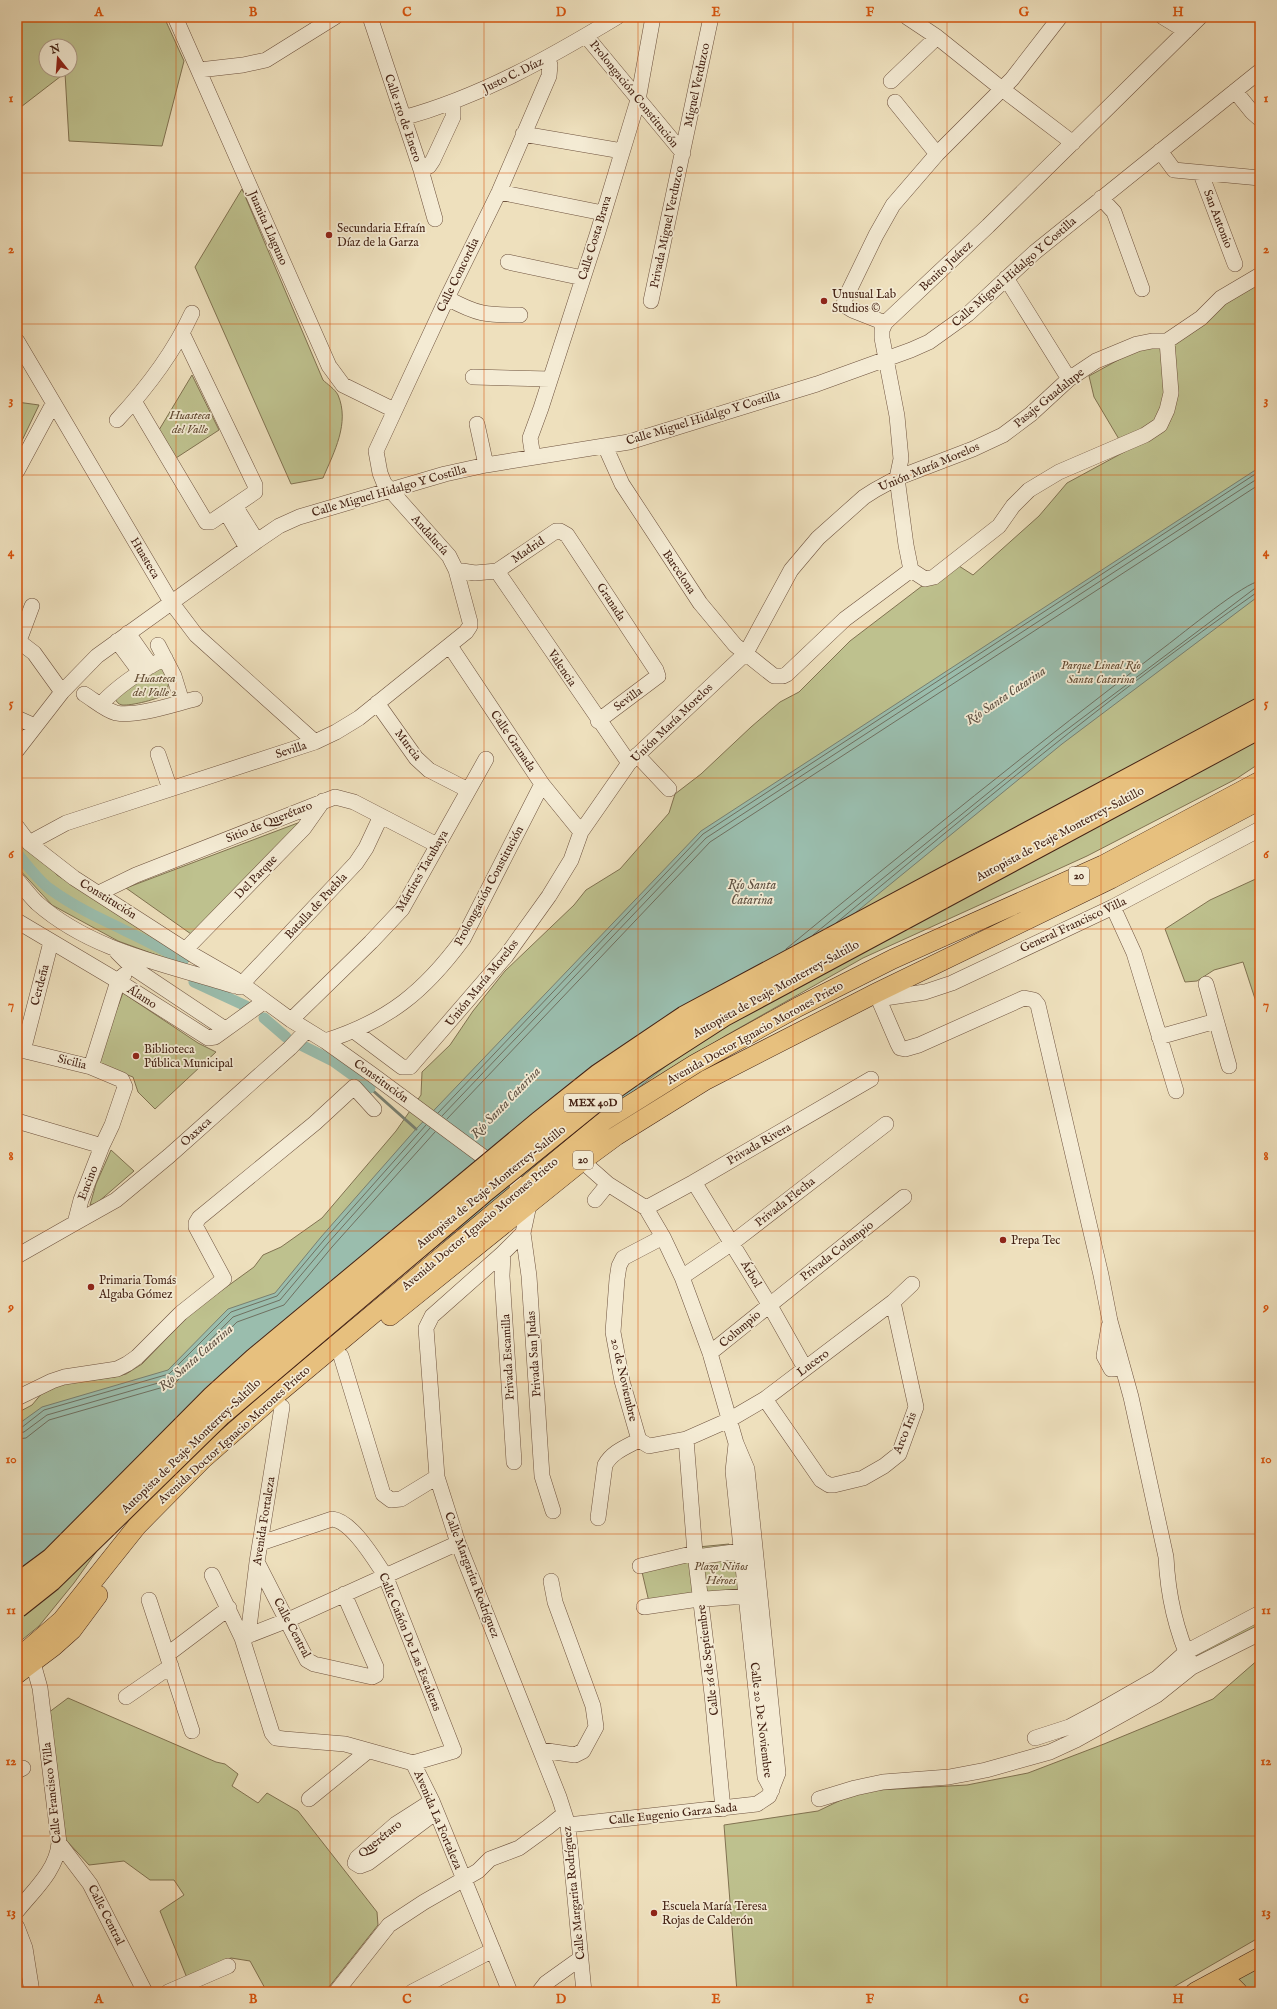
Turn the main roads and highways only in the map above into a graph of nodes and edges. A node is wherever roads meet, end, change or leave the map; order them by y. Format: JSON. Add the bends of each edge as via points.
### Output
{"nodes":[{"id":1,"x":1260,"y":709,"type":"edge"},
{"id":2,"x":1260,"y":727,"type":"edge"},
{"id":3,"x":1260,"y":781,"type":"edge"},
{"id":4,"x":1260,"y":800,"type":"edge"},
{"id":5,"x":972,"y":923,"type":"junction"},
{"id":6,"x":877,"y":996,"type":"junction"},
{"id":7,"x":521,"y":1191,"type":"junction"},
{"id":8,"x":17,"y":1585,"type":"edge"},
{"id":9,"x":17,"y":1608,"type":"edge"},
{"id":10,"x":25,"y":1661,"type":"edge"},
{"id":11,"x":17,"y":1674,"type":"edge"},
{"id":12,"x":1260,"y":1957,"type":"edge"},
{"id":13,"x":1216,"y":1981,"type":"junction"},
{"id":14,"x":1196,"y":1992,"type":"edge"},
{"id":15,"x":1238,"y":1992,"type":"edge"}],
"edges":[{"from":1,"to":8,"type":"highway","name":"Autopista de Peaje Monterrey-Saltillo","number":"MEX 40D","bridge":true,"via":[[685,1017],[599,1075],[250,1364],[212,1398],[52,1559]]},
{"from":2,"to":9,"type":"highway","name":"Autopista de Peaje Monterrey-Saltillo","number":"MEX 40D","bridge":true,"via":[[724,1015],[648,1064],[598,1100],[489,1187],[284,1359],[221,1414],[51,1580]]},
{"from":3,"to":5,"type":"main road","name":"Avenida Doctor Ignacio Morones Prieto","number":"20","via":[[1103,865]]},
{"from":4,"to":6,"type":"main road","name":"Avenida Doctor Ignacio Morones Prieto","number":"20","via":[[1111,879]]},
{"from":5,"to":6,"type":"main road","via":[[961,937],[879,979],[876,984]]},
{"from":5,"to":7,"type":"main road","name":"Avenida Doctor Ignacio Morones Prieto","number":"20","via":[[893,959],[695,1064],[604,1121]]},
{"from":6,"to":7,"type":"main road","name":"Avenida Doctor Ignacio Morones Prieto","number":"20","via":[[706,1080],[582,1160]]},
{"from":7,"to":10,"type":"main road","name":"Avenida Doctor Ignacio Morones Prieto","number":"20","via":[[203,1459],[136,1526],[62,1620]]},
{"from":7,"to":10,"type":"main road","name":"Avenida Doctor Ignacio Morones Prieto","number":"20","via":[[341,1356],[187,1491],[122,1561],[72,1630]]},
{"from":10,"to":11,"type":"main road","name":"Avenida Doctor Ignacio Morones Prieto","number":"20"},
{"from":12,"to":13,"type":"main road"},
{"from":13,"to":14,"type":"main road"},
{"from":13,"to":15,"type":"main road","via":[[1231,1985]]}]}
